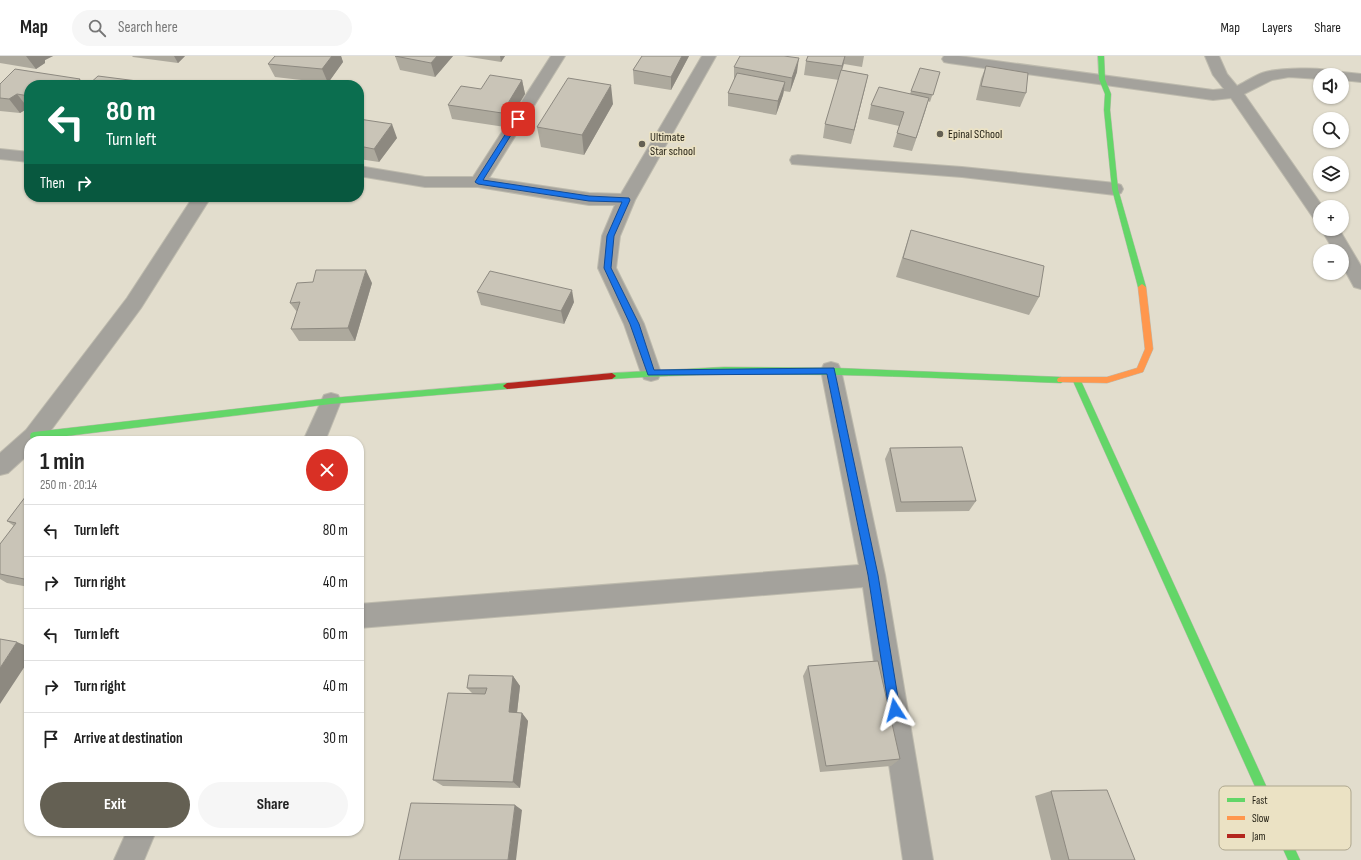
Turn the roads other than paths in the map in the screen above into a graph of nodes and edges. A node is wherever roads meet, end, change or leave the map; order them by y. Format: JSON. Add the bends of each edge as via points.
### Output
{"nodes":[{"id":1,"x":558,"y":56,"type":"edge"},
{"id":2,"x":708,"y":56,"type":"edge"},
{"id":3,"x":1101,"y":56,"type":"edge"},
{"id":4,"x":1212,"y":56,"type":"edge"},
{"id":5,"x":949,"y":59,"type":"dead end"},
{"id":6,"x":1313,"y":74,"type":"edge"},
{"id":7,"x":1349,"y":77,"type":"edge"},
{"id":8,"x":1361,"y":78,"type":"edge"},
{"id":9,"x":1102,"y":79,"type":"junction"},
{"id":10,"x":1235,"y":93,"type":"junction"},
{"id":11,"x":0,"y":154,"type":"edge"},
{"id":12,"x":24,"y":156,"type":"edge"},
{"id":13,"x":798,"y":160,"type":"dead end"},
{"id":14,"x":364,"y":172,"type":"edge"},
{"id":15,"x":478,"y":182,"type":"junction"},
{"id":16,"x":1115,"y":189,"type":"junction"},
{"id":17,"x":626,"y":200,"type":"junction"},
{"id":18,"x":199,"y":202,"type":"edge"},
{"id":19,"x":1313,"y":205,"type":"edge"},
{"id":20,"x":1334,"y":236,"type":"edge"},
{"id":21,"x":1361,"y":282,"type":"edge"},
{"id":22,"x":831,"y":370,"type":"junction"},
{"id":23,"x":651,"y":373,"type":"junction"},
{"id":24,"x":1076,"y":381,"type":"junction"},
{"id":25,"x":331,"y":401,"type":"junction"},
{"id":26,"x":34,"y":436,"type":"joint"},
{"id":27,"x":316,"y":436,"type":"edge"},
{"id":28,"x":24,"y":445,"type":"edge"},
{"id":29,"x":0,"y":466,"type":"edge"},
{"id":30,"x":873,"y":575,"type":"junction"},
{"id":31,"x":364,"y":616,"type":"edge"},
{"id":32,"x":1260,"y":786,"type":"edge"},
{"id":33,"x":140,"y":836,"type":"edge"},
{"id":34,"x":1289,"y":850,"type":"edge"},
{"id":35,"x":129,"y":860,"type":"edge"},
{"id":36,"x":918,"y":860,"type":"edge"},
{"id":37,"x":1294,"y":860,"type":"edge"}],
"edges":[{"from":1,"to":15,"type":"street"},
{"from":2,"to":17,"type":"street"},
{"from":3,"to":9,"type":"street"},
{"from":4,"to":10,"type":"street","via":[[1220,75]]},
{"from":5,"to":9,"type":"street"},
{"from":6,"to":10,"type":"street","via":[[1289,73],[1268,76]]},
{"from":7,"to":8,"type":"street"},
{"from":9,"to":10,"type":"street","via":[[1190,93]]},
{"from":9,"to":16,"type":"street","via":[[1108,94],[1107,110]]},
{"from":10,"to":19,"type":"street"},
{"from":11,"to":12,"type":"street"},
{"from":13,"to":16,"type":"street","via":[[954,171]]},
{"from":14,"to":15,"type":"street","via":[[425,182]]},
{"from":15,"to":17,"type":"street","via":[[589,199]]},
{"from":16,"to":24,"type":"street","via":[[1144,292],[1149,349],[1140,370],[1107,380]]},
{"from":17,"to":23,"type":"street","via":[[611,236],[607,268],[634,324]]},
{"from":18,"to":26,"type":"street","via":[[134,304]]},
{"from":20,"to":21,"type":"street"},
{"from":22,"to":23,"type":"street"},
{"from":22,"to":24,"type":"street"},
{"from":22,"to":30,"type":"street"},
{"from":23,"to":25,"type":"street"},
{"from":24,"to":32,"type":"street"},
{"from":25,"to":26,"type":"street"},
{"from":25,"to":27,"type":"street"},
{"from":28,"to":29,"type":"street"},
{"from":30,"to":31,"type":"street"},
{"from":30,"to":36,"type":"street"},
{"from":33,"to":35,"type":"street"},
{"from":34,"to":37,"type":"street"}]}
